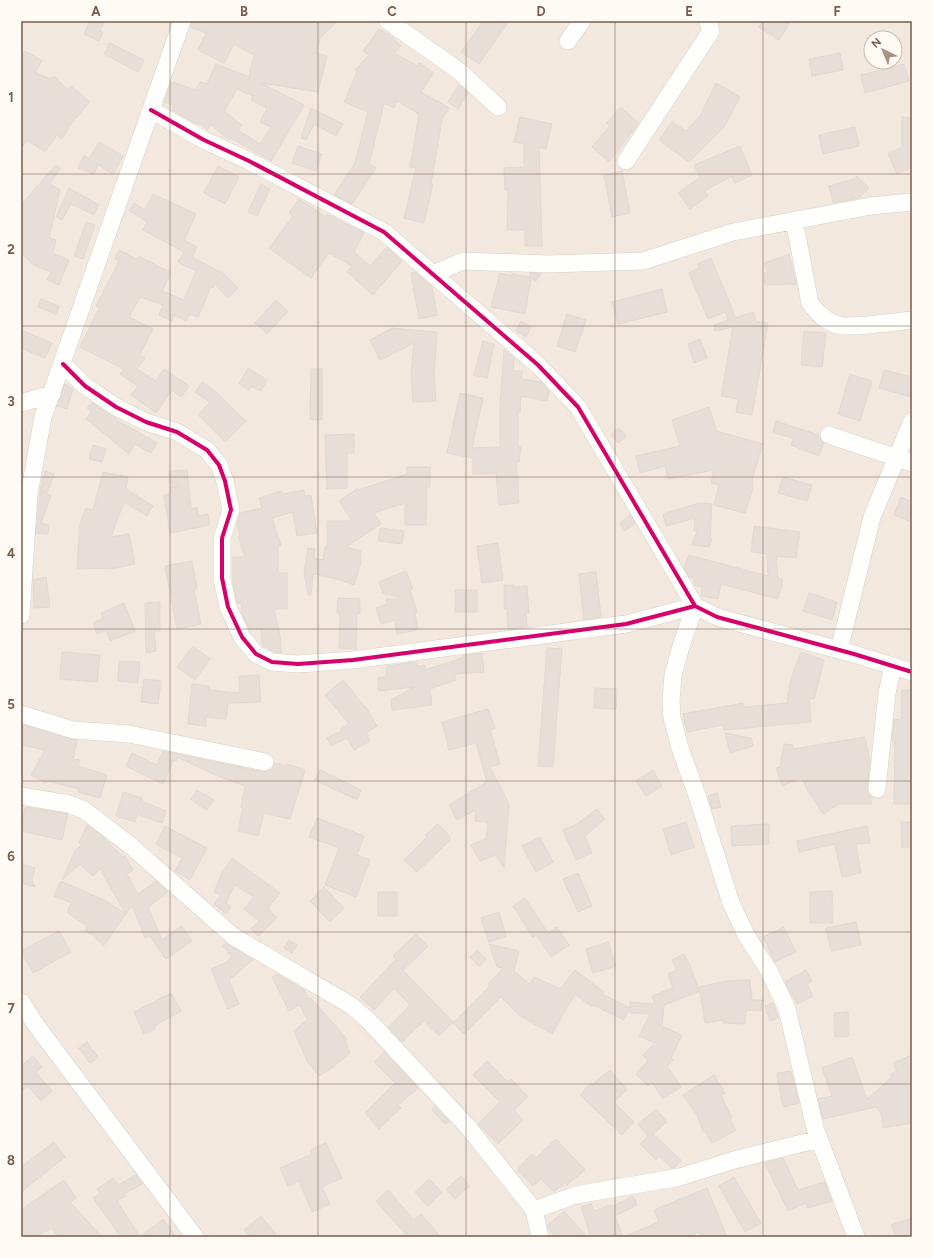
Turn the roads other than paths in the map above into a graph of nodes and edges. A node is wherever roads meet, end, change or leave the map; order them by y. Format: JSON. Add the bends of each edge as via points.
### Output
{"nodes":[{"id":1,"x":182,"y":21,"type":"edge"},
{"id":2,"x":388,"y":21,"type":"edge"},
{"id":3,"x":582,"y":21,"type":"edge"},
{"id":4,"x":708,"y":21,"type":"edge"},
{"id":5,"x":568,"y":41,"type":"dead end"},
{"id":6,"x":498,"y":108,"type":"dead end"},
{"id":7,"x":151,"y":110,"type":"junction"},
{"id":8,"x":626,"y":161,"type":"dead end"},
{"id":9,"x":912,"y":202,"type":"edge"},
{"id":10,"x":794,"y":220,"type":"junction"},
{"id":11,"x":433,"y":274,"type":"junction"},
{"id":12,"x":912,"y":320,"type":"edge"},
{"id":13,"x":63,"y":364,"type":"junction"},
{"id":14,"x":52,"y":394,"type":"junction"},
{"id":15,"x":21,"y":403,"type":"edge"},
{"id":16,"x":912,"y":421,"type":"edge"},
{"id":17,"x":829,"y":435,"type":"dead end"},
{"id":18,"x":904,"y":460,"type":"edge"},
{"id":19,"x":695,"y":606,"type":"junction"},
{"id":20,"x":21,"y":615,"type":"edge"},
{"id":21,"x":839,"y":650,"type":"junction"},
{"id":22,"x":892,"y":666,"type":"junction"},
{"id":23,"x":912,"y":672,"type":"edge"},
{"id":24,"x":21,"y":714,"type":"edge"},
{"id":25,"x":265,"y":762,"type":"dead end"},
{"id":26,"x":877,"y":789,"type":"dead end"},
{"id":27,"x":21,"y":796,"type":"edge"},
{"id":28,"x":21,"y":1002,"type":"edge"},
{"id":29,"x":819,"y":1139,"type":"junction"},
{"id":30,"x":534,"y":1210,"type":"junction"},
{"id":31,"x":195,"y":1237,"type":"edge"},
{"id":32,"x":540,"y":1237,"type":"edge"},
{"id":33,"x":856,"y":1237,"type":"edge"}],
"edges":[{"from":1,"to":7,"type":"street"},
{"from":2,"to":6,"type":"street","via":[[459,71]]},
{"from":3,"to":5,"type":"street"},
{"from":4,"to":8,"type":"street","via":[[711,31]]},
{"from":7,"to":11,"type":"street","via":[[384,232]]},
{"from":7,"to":13,"type":"street"},
{"from":9,"to":10,"type":"street","via":[[871,206]]},
{"from":10,"to":11,"type":"street","via":[[733,232],[642,261],[549,264],[463,261]]},
{"from":10,"to":12,"type":"street","via":[[810,303],[816,312],[842,326]]},
{"from":11,"to":19,"type":"street","via":[[538,365],[578,407]]},
{"from":13,"to":14,"type":"street"},
{"from":13,"to":19,"type":"street","via":[[85,386],[116,407],[146,422],[177,432],[207,450],[219,465],[231,510],[222,538],[222,578],[228,607],[246,643],[256,654],[272,662],[298,664],[353,660],[626,624]]},
{"from":14,"to":15,"type":"street"},
{"from":14,"to":20,"type":"street","via":[[43,417],[29,494]]},
{"from":16,"to":18,"type":"street"},
{"from":17,"to":18,"type":"street"},
{"from":18,"to":21,"type":"street","via":[[872,517]]},
{"from":19,"to":21,"type":"street","via":[[717,617]]},
{"from":19,"to":29,"type":"street","via":[[673,675],[672,718],[731,903],[746,935],[769,971],[787,1010]]},
{"from":21,"to":22,"type":"street"},
{"from":22,"to":23,"type":"street"},
{"from":22,"to":26,"type":"street"},
{"from":24,"to":25,"type":"street","via":[[73,730],[129,734]]},
{"from":27,"to":30,"type":"street","via":[[69,804],[84,810],[131,846],[234,937],[352,1006],[464,1122]]},
{"from":28,"to":31,"type":"street"},
{"from":29,"to":30,"type":"street","via":[[734,1160],[680,1177],[576,1195]]},
{"from":29,"to":33,"type":"street"},
{"from":30,"to":32,"type":"street"}]}
